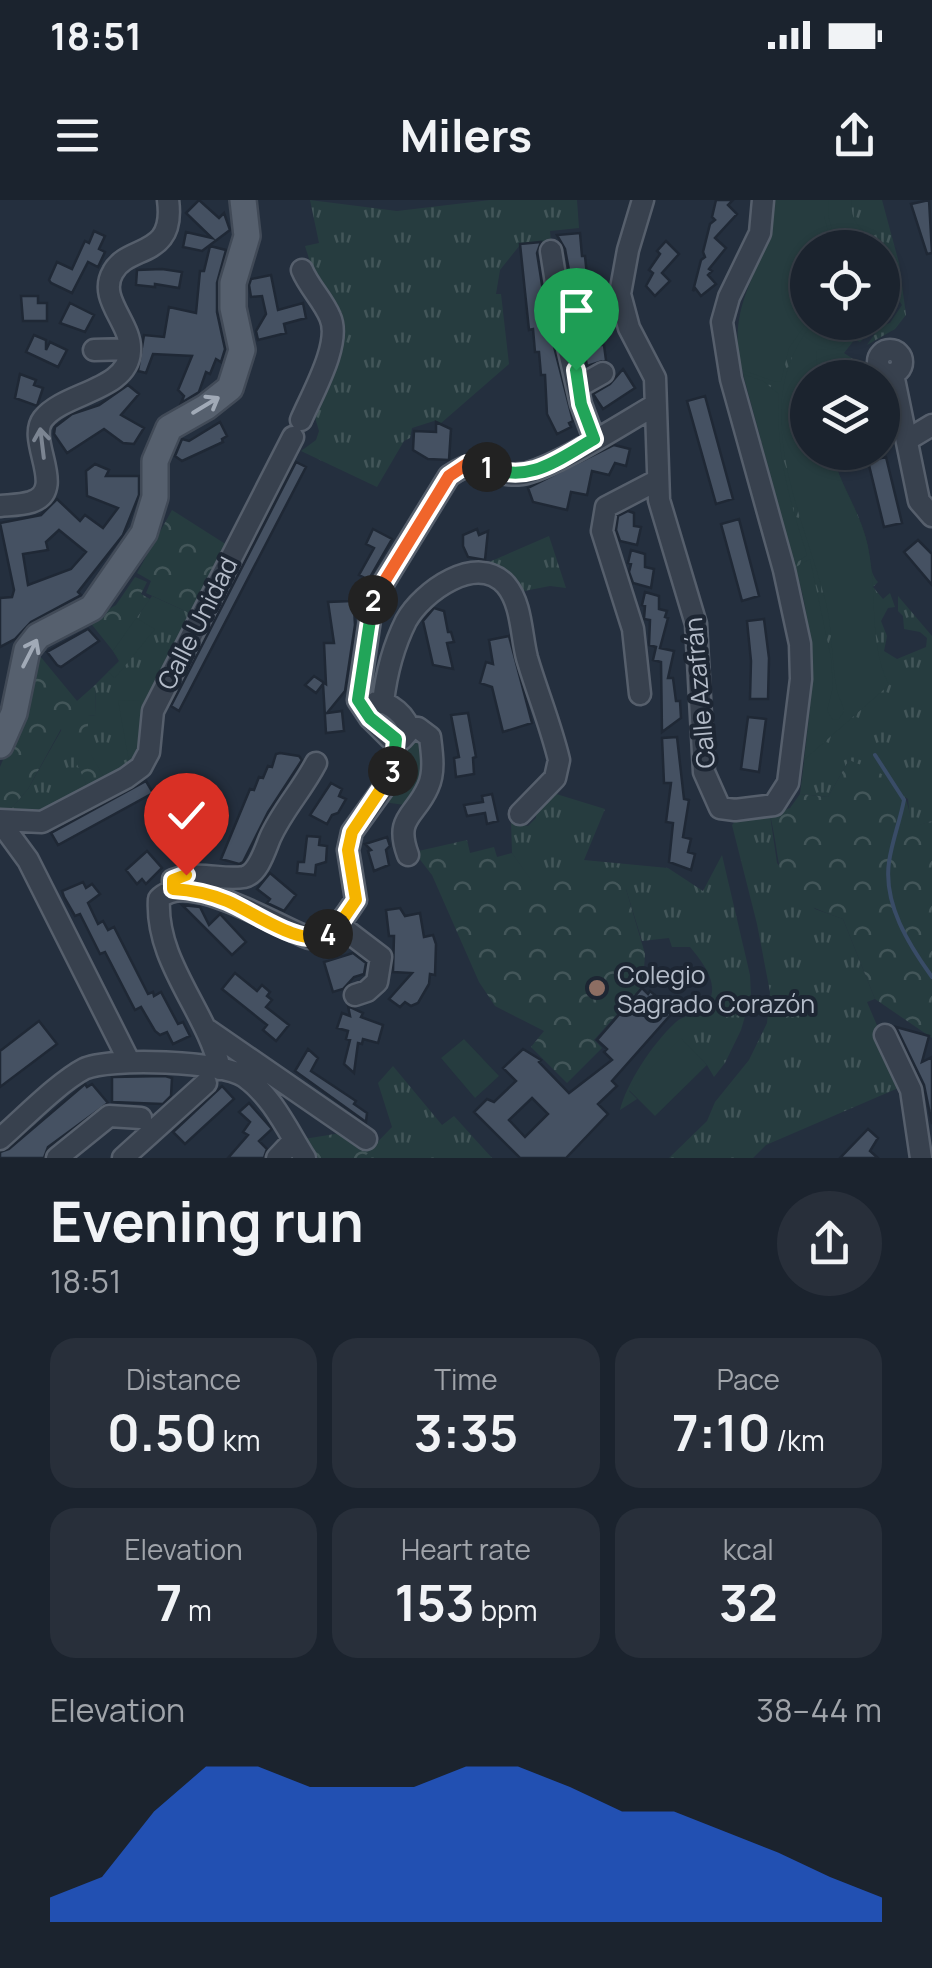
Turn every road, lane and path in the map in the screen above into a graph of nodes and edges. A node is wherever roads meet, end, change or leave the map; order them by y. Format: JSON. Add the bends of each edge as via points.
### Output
{"nodes":[{"id":1,"x":168,"y":200,"type":"edge"},
{"id":2,"x":243,"y":200,"type":"edge"},
{"id":3,"x":644,"y":200,"type":"edge"},
{"id":4,"x":763,"y":200,"type":"edge"},
{"id":5,"x":551,"y":251,"type":"dead end"},
{"id":6,"x":302,"y":270,"type":"dead end"},
{"id":7,"x":130,"y":349,"type":"junction"},
{"id":8,"x":94,"y":350,"type":"dead end"},
{"id":9,"x":603,"y":373,"type":"dead end"},
{"id":10,"x":578,"y":386,"type":"junction"},
{"id":11,"x":655,"y":406,"type":"junction"},
{"id":12,"x":900,"y":407,"type":"edge"},
{"id":13,"x":932,"y":425,"type":"edge"},
{"id":14,"x":594,"y":439,"type":"junction"},
{"id":15,"x":907,"y":440,"type":"junction"},
{"id":16,"x":656,"y":480,"type":"junction"},
{"id":17,"x":0,"y":506,"type":"edge"},
{"id":18,"x":932,"y":516,"type":"edge"},
{"id":19,"x":640,"y":694,"type":"dead end"},
{"id":20,"x":372,"y":703,"type":"junction"},
{"id":21,"x":402,"y":733,"type":"junction"},
{"id":22,"x":0,"y":745,"type":"edge"},
{"id":23,"x":316,"y":763,"type":"dead end"},
{"id":24,"x":520,"y":814,"type":"dead end"},
{"id":25,"x":42,"y":822,"type":"junction"},
{"id":26,"x":3,"y":827,"type":"edge"},
{"id":27,"x":408,"y":855,"type":"dead end"},
{"id":28,"x":28,"y":860,"type":"junction"},
{"id":29,"x":173,"y":889,"type":"junction"},
{"id":30,"x":339,"y":925,"type":"junction"},
{"id":31,"x":355,"y":995,"type":"dead end"},
{"id":32,"x":208,"y":1030,"type":"junction"},
{"id":33,"x":885,"y":1035,"type":"dead end"},
{"id":34,"x":129,"y":1061,"type":"junction"},
{"id":35,"x":214,"y":1076,"type":"junction"},
{"id":36,"x":141,"y":1118,"type":"dead end"},
{"id":37,"x":0,"y":1139,"type":"edge"},
{"id":38,"x":366,"y":1139,"type":"dead end"},
{"id":39,"x":299,"y":1149,"type":"edge"},
{"id":40,"x":57,"y":1158,"type":"edge"},
{"id":41,"x":123,"y":1158,"type":"edge"},
{"id":42,"x":277,"y":1158,"type":"edge"},
{"id":43,"x":922,"y":1158,"type":"edge"}],
"edges":[{"from":1,"to":7,"type":"street","via":[[162,238],[115,266],[108,281]]},
{"from":22,"to":2,"type":"main road","one_way":true,"via":[[27,650],[38,636],[92,608],[144,533],[155,498],[156,461],[169,428],[230,388],[242,350],[233,283],[248,236]]},
{"from":3,"to":11,"type":"street","name":"Calle Azafrán","via":[[620,294],[655,378]]},
{"from":4,"to":16,"type":"street","name":"Calle Azafrán","via":[[760,233],[722,322],[800,644],[788,783],[774,805],[720,808],[704,772],[696,624]]},
{"from":5,"to":10,"type":"street"},
{"from":6,"to":25,"type":"street","name":"Calle Unidad","via":[[336,332],[297,428],[153,711],[149,752],[126,778]]},
{"from":7,"to":8,"type":"street"},
{"from":17,"to":7,"type":"street","one_way":true,"via":[[42,494],[44,418],[114,378]]},
{"from":9,"to":10,"type":"street"},
{"from":10,"to":14,"type":"street"},
{"from":11,"to":14,"type":"street"},
{"from":11,"to":16,"type":"street","name":"Calle Azafrán"},
{"from":12,"to":15,"type":"street"},
{"from":13,"to":15,"type":"street"},
{"from":14,"to":20,"type":"street","via":[[524,474],[467,464],[449,476],[372,600]]},
{"from":15,"to":18,"type":"street","via":[[920,501]]},
{"from":16,"to":19,"type":"street","via":[[606,507],[602,531],[633,629]]},
{"from":20,"to":21,"type":"street"},
{"from":20,"to":24,"type":"street","via":[[421,601],[474,571],[503,582],[514,596],[559,760],[555,778]]},
{"from":21,"to":27,"type":"street","via":[[418,728],[430,737],[432,760],[427,790],[403,824]]},
{"from":21,"to":30,"type":"street","via":[[392,775],[352,832],[348,850],[356,900]]},
{"from":23,"to":29,"type":"street","via":[[280,816],[255,870],[246,877],[186,875],[173,880]]},
{"from":25,"to":26,"type":"street"},
{"from":25,"to":28,"type":"street"},
{"from":26,"to":28,"type":"street"},
{"from":28,"to":34,"type":"street"},
{"from":29,"to":30,"type":"street","via":[[226,900],[309,938],[323,938]]},
{"from":29,"to":32,"type":"street","via":[[158,899],[158,915],[177,974]]},
{"from":30,"to":31,"type":"street","via":[[381,957],[377,982]]},
{"from":32,"to":35,"type":"street"},
{"from":32,"to":38,"type":"street"},
{"from":33,"to":43,"type":"street","via":[[911,1090]]},
{"from":34,"to":35,"type":"street"},
{"from":34,"to":37,"type":"street","via":[[83,1070]]},
{"from":35,"to":39,"type":"street","via":[[246,1077]]},
{"from":35,"to":41,"type":"street"},
{"from":36,"to":40,"type":"street","via":[[109,1116]]},
{"from":39,"to":42,"type":"street"}]}
